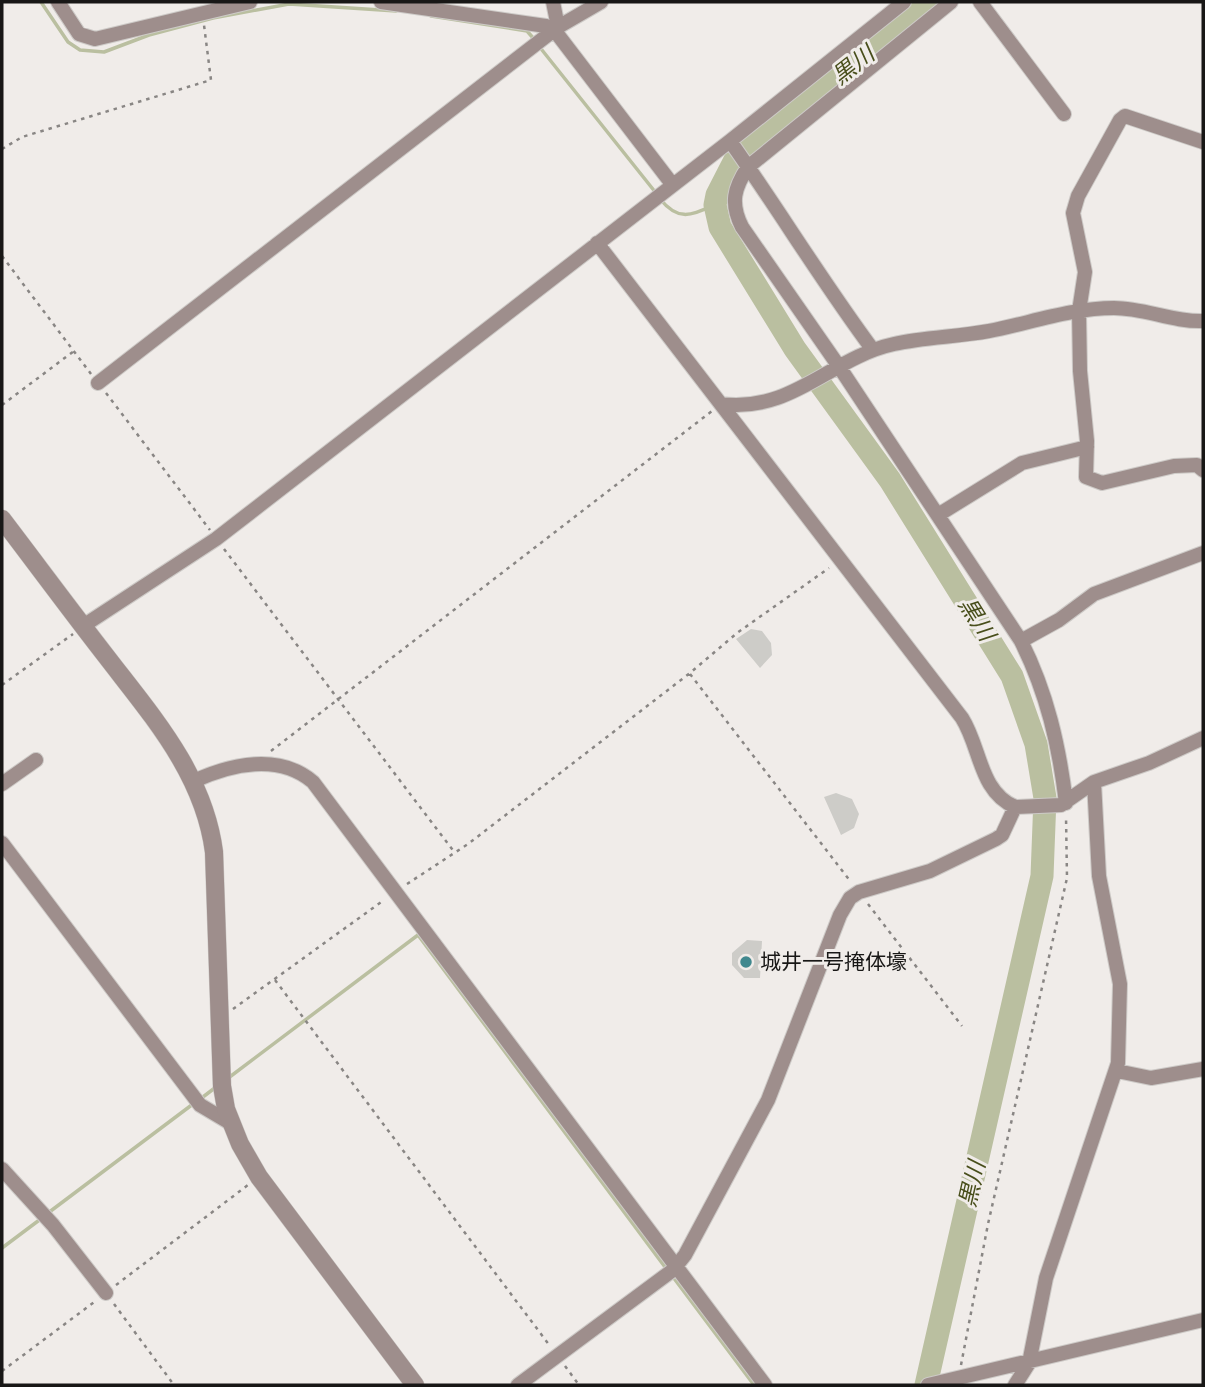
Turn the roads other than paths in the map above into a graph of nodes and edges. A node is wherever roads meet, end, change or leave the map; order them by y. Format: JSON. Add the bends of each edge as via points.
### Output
{"nodes":[{"id":1,"x":58,"y":2,"type":"edge"},
{"id":2,"x":250,"y":2,"type":"edge"},
{"id":3,"x":381,"y":2,"type":"edge"},
{"id":4,"x":553,"y":2,"type":"edge"},
{"id":5,"x":601,"y":2,"type":"edge"},
{"id":6,"x":904,"y":2,"type":"edge"},
{"id":7,"x":951,"y":2,"type":"edge"},
{"id":8,"x":980,"y":2,"type":"edge"},
{"id":9,"x":556,"y":29,"type":"junction"},
{"id":10,"x":1064,"y":114,"type":"dead end"},
{"id":11,"x":1203,"y":142,"type":"edge"},
{"id":12,"x":732,"y":144,"type":"junction"},
{"id":13,"x":747,"y":165,"type":"junction"},
{"id":14,"x":670,"y":186,"type":"junction"},
{"id":15,"x":597,"y":243,"type":"junction"},
{"id":16,"x":1079,"y":311,"type":"junction"},
{"id":17,"x":1203,"y":321,"type":"edge"},
{"id":18,"x":873,"y":350,"type":"junction"},
{"id":19,"x":839,"y":369,"type":"junction"},
{"id":20,"x":98,"y":383,"type":"road end"},
{"id":21,"x":721,"y":404,"type":"junction"},
{"id":22,"x":1087,"y":447,"type":"junction"},
{"id":23,"x":1203,"y":470,"type":"edge"},
{"id":24,"x":937,"y":515,"type":"junction"},
{"id":25,"x":2,"y":519,"type":"edge"},
{"id":26,"x":1203,"y":553,"type":"edge"},
{"id":27,"x":83,"y":626,"type":"junction"},
{"id":28,"x":1021,"y":641,"type":"junction"},
{"id":29,"x":1203,"y":738,"type":"edge"},
{"id":30,"x":36,"y":760,"type":"dead end"},
{"id":31,"x":194,"y":781,"type":"junction"},
{"id":32,"x":1094,"y":782,"type":"junction"},
{"id":33,"x":2,"y":784,"type":"edge"},
{"id":34,"x":1064,"y":804,"type":"junction"},
{"id":35,"x":1018,"y":806,"type":"junction"},
{"id":36,"x":2,"y":843,"type":"edge"},
{"id":37,"x":1203,"y":1069,"type":"edge"},
{"id":38,"x":1117,"y":1071,"type":"junction"},
{"id":39,"x":232,"y":1124,"type":"junction"},
{"id":40,"x":2,"y":1169,"type":"edge"},
{"id":41,"x":676,"y":1266,"type":"junction"},
{"id":42,"x":106,"y":1293,"type":"road end"},
{"id":43,"x":1203,"y":1320,"type":"edge"},
{"id":44,"x":1029,"y":1363,"type":"junction"},
{"id":45,"x":415,"y":1385,"type":"edge"},
{"id":46,"x":518,"y":1385,"type":"edge"},
{"id":47,"x":765,"y":1385,"type":"edge"},
{"id":48,"x":928,"y":1385,"type":"edge"},
{"id":49,"x":1015,"y":1385,"type":"edge"}],
"edges":[{"from":1,"to":2,"type":"street","via":[[79,34],[95,39]]},
{"from":3,"to":9,"type":"street"},
{"from":4,"to":9,"type":"street"},
{"from":5,"to":9,"type":"street"},
{"from":6,"to":12,"type":"street"},
{"from":7,"to":13,"type":"street"},
{"from":8,"to":10,"type":"street"},
{"from":9,"to":14,"type":"street"},
{"from":9,"to":20,"type":"street"},
{"from":11,"to":16,"type":"street","via":[[1133,116],[1120,120],[1075,205],[1073,220],[1085,272]]},
{"from":12,"to":13,"type":"street"},
{"from":12,"to":14,"type":"street"},
{"from":13,"to":18,"type":"street"},
{"from":13,"to":19,"type":"street","via":[[734,194],[736,214]]},
{"from":14,"to":15,"type":"street"},
{"from":15,"to":21,"type":"street"},
{"from":15,"to":27,"type":"street","via":[[216,539]]},
{"from":16,"to":17,"type":"street","via":[[1133,309],[1162,318]]},
{"from":16,"to":18,"type":"street"},
{"from":16,"to":22,"type":"street"},
{"from":18,"to":19,"type":"street"},
{"from":19,"to":21,"type":"street","via":[[754,405]]},
{"from":19,"to":24,"type":"street"},
{"from":21,"to":35,"type":"street","via":[[962,718],[997,797]]},
{"from":22,"to":23,"type":"street","via":[[1086,477],[1094,482],[1174,466],[1197,465]]},
{"from":22,"to":24,"type":"street","via":[[1022,463]]},
{"from":24,"to":28,"type":"street"},
{"from":25,"to":27,"type":"street"},
{"from":26,"to":28,"type":"street","via":[[1094,594]]},
{"from":27,"to":31,"type":"street"},
{"from":28,"to":34,"type":"street","via":[[1059,746]]},
{"from":29,"to":32,"type":"street"},
{"from":30,"to":33,"type":"street"},
{"from":31,"to":39,"type":"street","via":[[208,817],[214,852],[222,1086]]},
{"from":31,"to":41,"type":"street","via":[[222,769],[255,764],[294,769],[313,782]]},
{"from":32,"to":34,"type":"street"},
{"from":32,"to":38,"type":"street","via":[[1099,876],[1120,984]]},
{"from":34,"to":35,"type":"street"},
{"from":35,"to":41,"type":"street","via":[[1002,835],[991,842],[943,866],[850,898],[764,1110]]},
{"from":36,"to":39,"type":"street","via":[[200,1105]]},
{"from":37,"to":38,"type":"street","via":[[1151,1078]]},
{"from":38,"to":44,"type":"street","via":[[1049,1267]]},
{"from":39,"to":45,"type":"street","via":[[259,1177]]},
{"from":40,"to":42,"type":"street"},
{"from":41,"to":46,"type":"street"},
{"from":41,"to":47,"type":"street"},
{"from":43,"to":44,"type":"street"},
{"from":44,"to":48,"type":"street"},
{"from":44,"to":49,"type":"street"}]}
